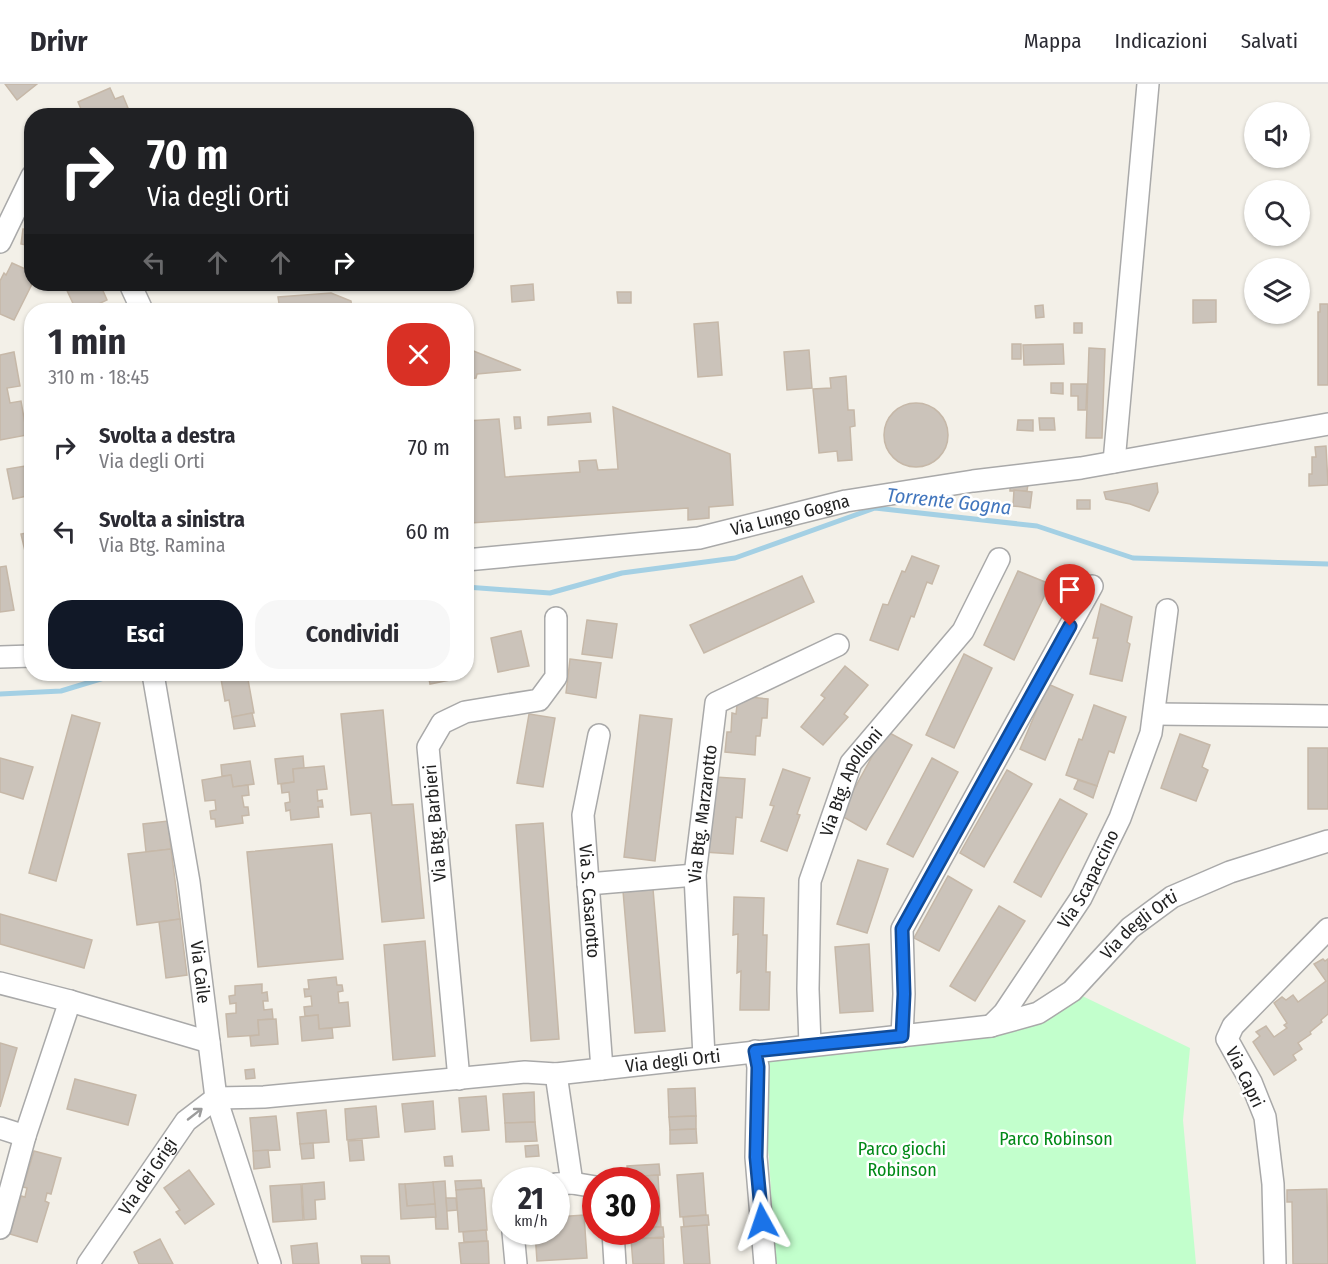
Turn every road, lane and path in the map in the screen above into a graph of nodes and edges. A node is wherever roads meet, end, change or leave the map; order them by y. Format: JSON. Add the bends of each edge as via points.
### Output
{"nodes":[{"id":1,"x":1148,"y":84,"type":"edge"},
{"id":2,"x":24,"y":193,"type":"edge"},
{"id":3,"x":0,"y":243,"type":"edge"},
{"id":4,"x":1328,"y":424,"type":"edge"},
{"id":5,"x":1114,"y":462,"type":"junction"},
{"id":6,"x":474,"y":559,"type":"edge"},
{"id":7,"x":999,"y":559,"type":"dead end"},
{"id":8,"x":1092,"y":585,"type":"dead end"},
{"id":9,"x":1167,"y":610,"type":"dead end"},
{"id":10,"x":556,"y":618,"type":"dead end"},
{"id":11,"x":838,"y":645,"type":"dead end"},
{"id":12,"x":24,"y":656,"type":"edge"},
{"id":13,"x":0,"y":657,"type":"edge"},
{"id":14,"x":154,"y":681,"type":"edge"},
{"id":15,"x":1154,"y":714,"type":"junction"},
{"id":16,"x":1328,"y":716,"type":"edge"},
{"id":17,"x":599,"y":735,"type":"dead end"},
{"id":18,"x":1328,"y":841,"type":"edge"},
{"id":19,"x":695,"y":875,"type":"junction"},
{"id":20,"x":588,"y":884,"type":"junction"},
{"id":21,"x":1328,"y":928,"type":"edge"},
{"id":22,"x":0,"y":983,"type":"edge"},
{"id":23,"x":70,"y":1001,"type":"junction"},
{"id":24,"x":991,"y":1026,"type":"junction"},
{"id":25,"x":902,"y":1036,"type":"junction"},
{"id":26,"x":209,"y":1042,"type":"junction"},
{"id":27,"x":810,"y":1045,"type":"junction"},
{"id":28,"x":755,"y":1051,"type":"junction"},
{"id":29,"x":704,"y":1058,"type":"junction"},
{"id":30,"x":602,"y":1069,"type":"junction"},
{"id":31,"x":556,"y":1074,"type":"junction"},
{"id":32,"x":459,"y":1079,"type":"junction"},
{"id":33,"x":216,"y":1098,"type":"junction"},
{"id":34,"x":0,"y":1128,"type":"edge"},
{"id":35,"x":26,"y":1136,"type":"junction"},
{"id":36,"x":563,"y":1167,"type":"edge"},
{"id":37,"x":0,"y":1228,"type":"edge"},
{"id":38,"x":514,"y":1245,"type":"edge"},
{"id":39,"x":614,"y":1245,"type":"edge"},
{"id":40,"x":88,"y":1264,"type":"edge"},
{"id":41,"x":270,"y":1264,"type":"edge"},
{"id":42,"x":516,"y":1264,"type":"edge"},
{"id":43,"x":615,"y":1264,"type":"edge"},
{"id":44,"x":765,"y":1264,"type":"edge"},
{"id":45,"x":1275,"y":1264,"type":"edge"}],
"edges":[{"from":1,"to":5,"type":"street"},
{"from":2,"to":3,"type":"street"},
{"from":4,"to":5,"type":"street","name":"Via Lungo Gogna"},
{"from":5,"to":6,"type":"street","name":"Via Lungo Gogna","via":[[846,501],[699,538]]},
{"from":7,"to":27,"type":"street","name":"Via Btg. Apolloni","via":[[963,631],[851,763],[810,881]]},
{"from":8,"to":25,"type":"street","via":[[902,929]]},
{"from":9,"to":15,"type":"street","name":"Via Scapaccino"},
{"from":10,"to":32,"type":"street","name":"Via Btg. Barbieri","via":[[556,677],[539,700],[465,712],[442,723],[428,747]]},
{"from":11,"to":19,"type":"street","name":"Via Btg. Marzarotto","via":[[717,703]]},
{"from":12,"to":13,"type":"street"},
{"from":14,"to":26,"type":"street","name":"Via Caile","via":[[189,882]]},
{"from":15,"to":16,"type":"street"},
{"from":15,"to":24,"type":"street","name":"Via Scapaccino","via":[[1151,733],[1120,818],[1081,898]]},
{"from":17,"to":20,"type":"street","name":"Via S. Casarotto","via":[[583,815]]},
{"from":18,"to":24,"type":"street","name":"Via degli Orti","via":[[1230,872],[1172,897],[1130,928],[1072,991],[1038,1013]]},
{"from":19,"to":20,"type":"street"},
{"from":19,"to":29,"type":"street","name":"Via Btg. Marzarotto"},
{"from":20,"to":30,"type":"street","name":"Via S. Casarotto"},
{"from":21,"to":45,"type":"street","name":"Via Capri","via":[[1233,1026],[1227,1039],[1251,1082],[1264,1117],[1273,1184]]},
{"from":22,"to":23,"type":"street"},
{"from":23,"to":26,"type":"street"},
{"from":23,"to":35,"type":"street"},
{"from":24,"to":25,"type":"street","name":"Via degli Orti"},
{"from":25,"to":27,"type":"street","name":"Via degli Orti"},
{"from":26,"to":33,"type":"street","name":"Via Caile"},
{"from":27,"to":28,"type":"street","name":"Via degli Orti"},
{"from":28,"to":29,"type":"street","name":"Via degli Orti"},
{"from":28,"to":44,"type":"street","via":[[756,1157]]},
{"from":29,"to":30,"type":"street","name":"Via degli Orti"},
{"from":30,"to":31,"type":"street","name":"Via degli Orti"},
{"from":31,"to":32,"type":"street","name":"Via degli Orti","via":[[525,1072]]},
{"from":31,"to":36,"type":"street"},
{"from":32,"to":33,"type":"street","name":"Via degli Orti"},
{"from":40,"to":33,"type":"street","name":"Via dei Grigi","one_way":true,"via":[[186,1121]]},
{"from":33,"to":41,"type":"street","name":"Via Caile"},
{"from":34,"to":35,"type":"street"},
{"from":35,"to":37,"type":"street"},
{"from":38,"to":42,"type":"street"},
{"from":39,"to":43,"type":"street"}]}
